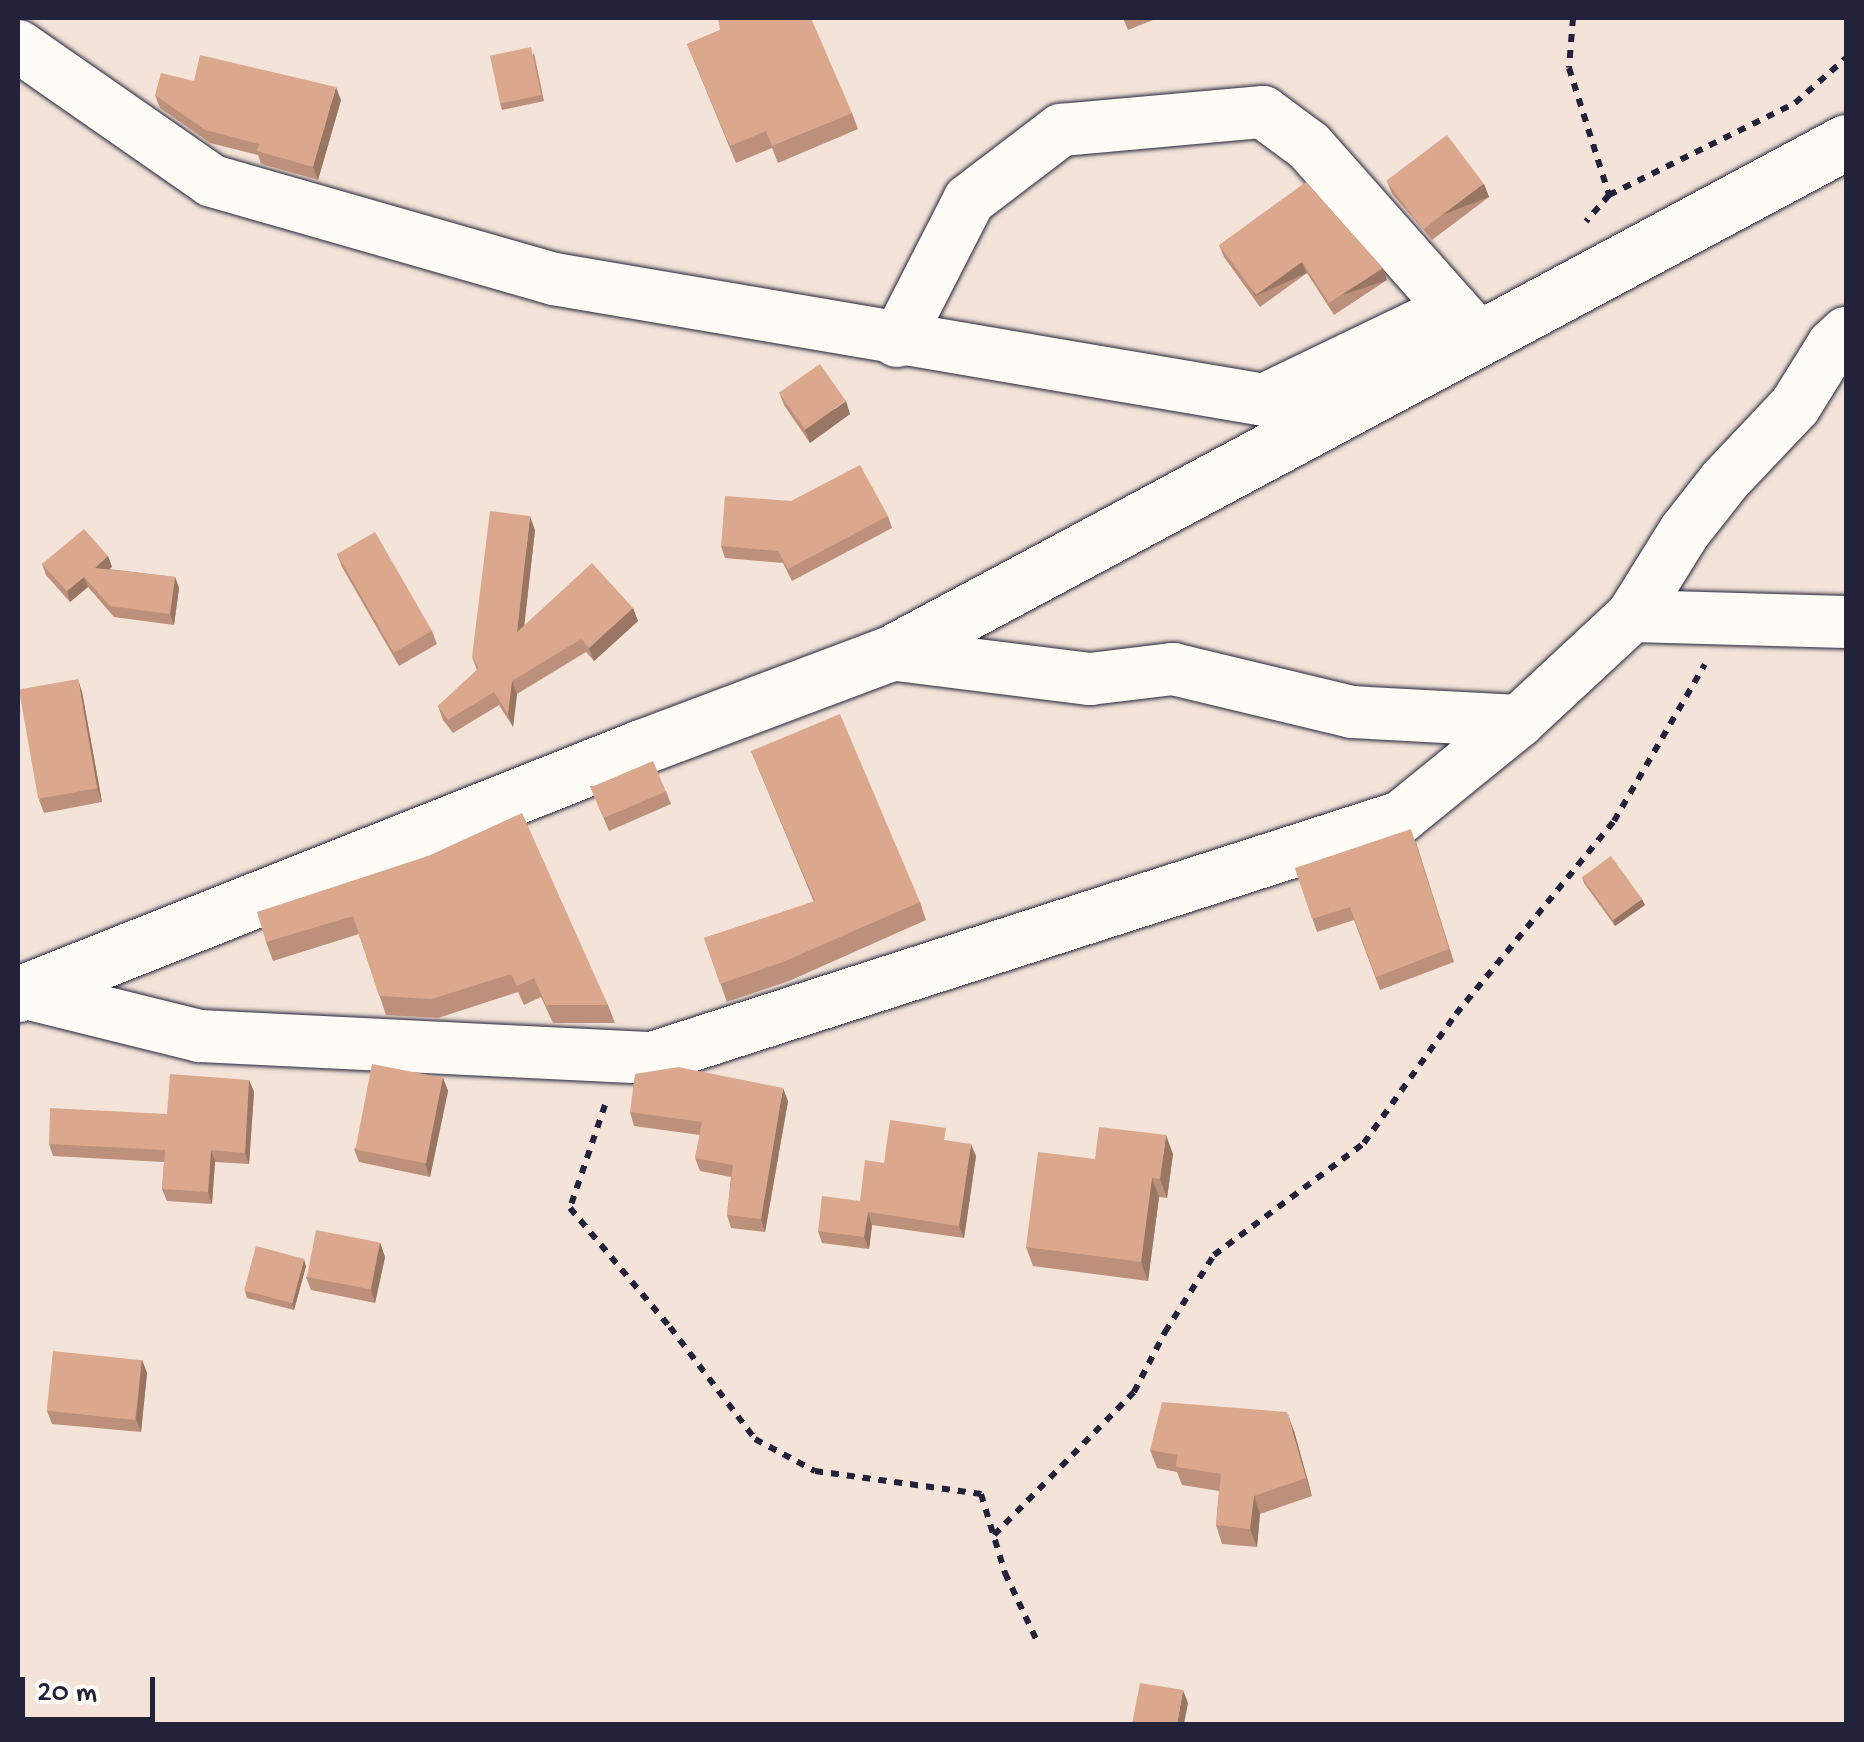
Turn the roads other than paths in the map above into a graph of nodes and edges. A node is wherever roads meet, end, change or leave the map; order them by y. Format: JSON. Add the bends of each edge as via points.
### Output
{"nodes":[{"id":1,"x":18,"y":46,"type":"edge"},
{"id":2,"x":1846,"y":142,"type":"edge"},
{"id":3,"x":1467,"y":324,"type":"junction"},
{"id":4,"x":1846,"y":334,"type":"edge"},
{"id":5,"x":897,"y":341,"type":"junction"},
{"id":6,"x":1632,"y":616,"type":"junction"},
{"id":7,"x":1846,"y":622,"type":"edge"},
{"id":8,"x":889,"y":654,"type":"junction"},
{"id":9,"x":1519,"y":721,"type":"junction"},
{"id":10,"x":20,"y":993,"type":"edge"}],
"edges":[{"from":1,"to":5,"type":"street","via":[[212,181],[554,279]]},
{"from":2,"to":3,"type":"street"},
{"from":3,"to":5,"type":"street","via":[[1264,400]]},
{"from":3,"to":5,"type":"street","via":[[1309,146],[1263,112],[1062,130],[969,200]]},
{"from":3,"to":8,"type":"street"},
{"from":4,"to":6,"type":"street","via":[[1796,406],[1684,531]]},
{"from":6,"to":7,"type":"street"},
{"from":6,"to":9,"type":"street"},
{"from":8,"to":9,"type":"street","via":[[1090,678],[1173,669],[1352,712]]},
{"from":8,"to":10,"type":"street"},
{"from":9,"to":10,"type":"street","via":[[1401,817],[652,1058],[200,1036]]}]}
